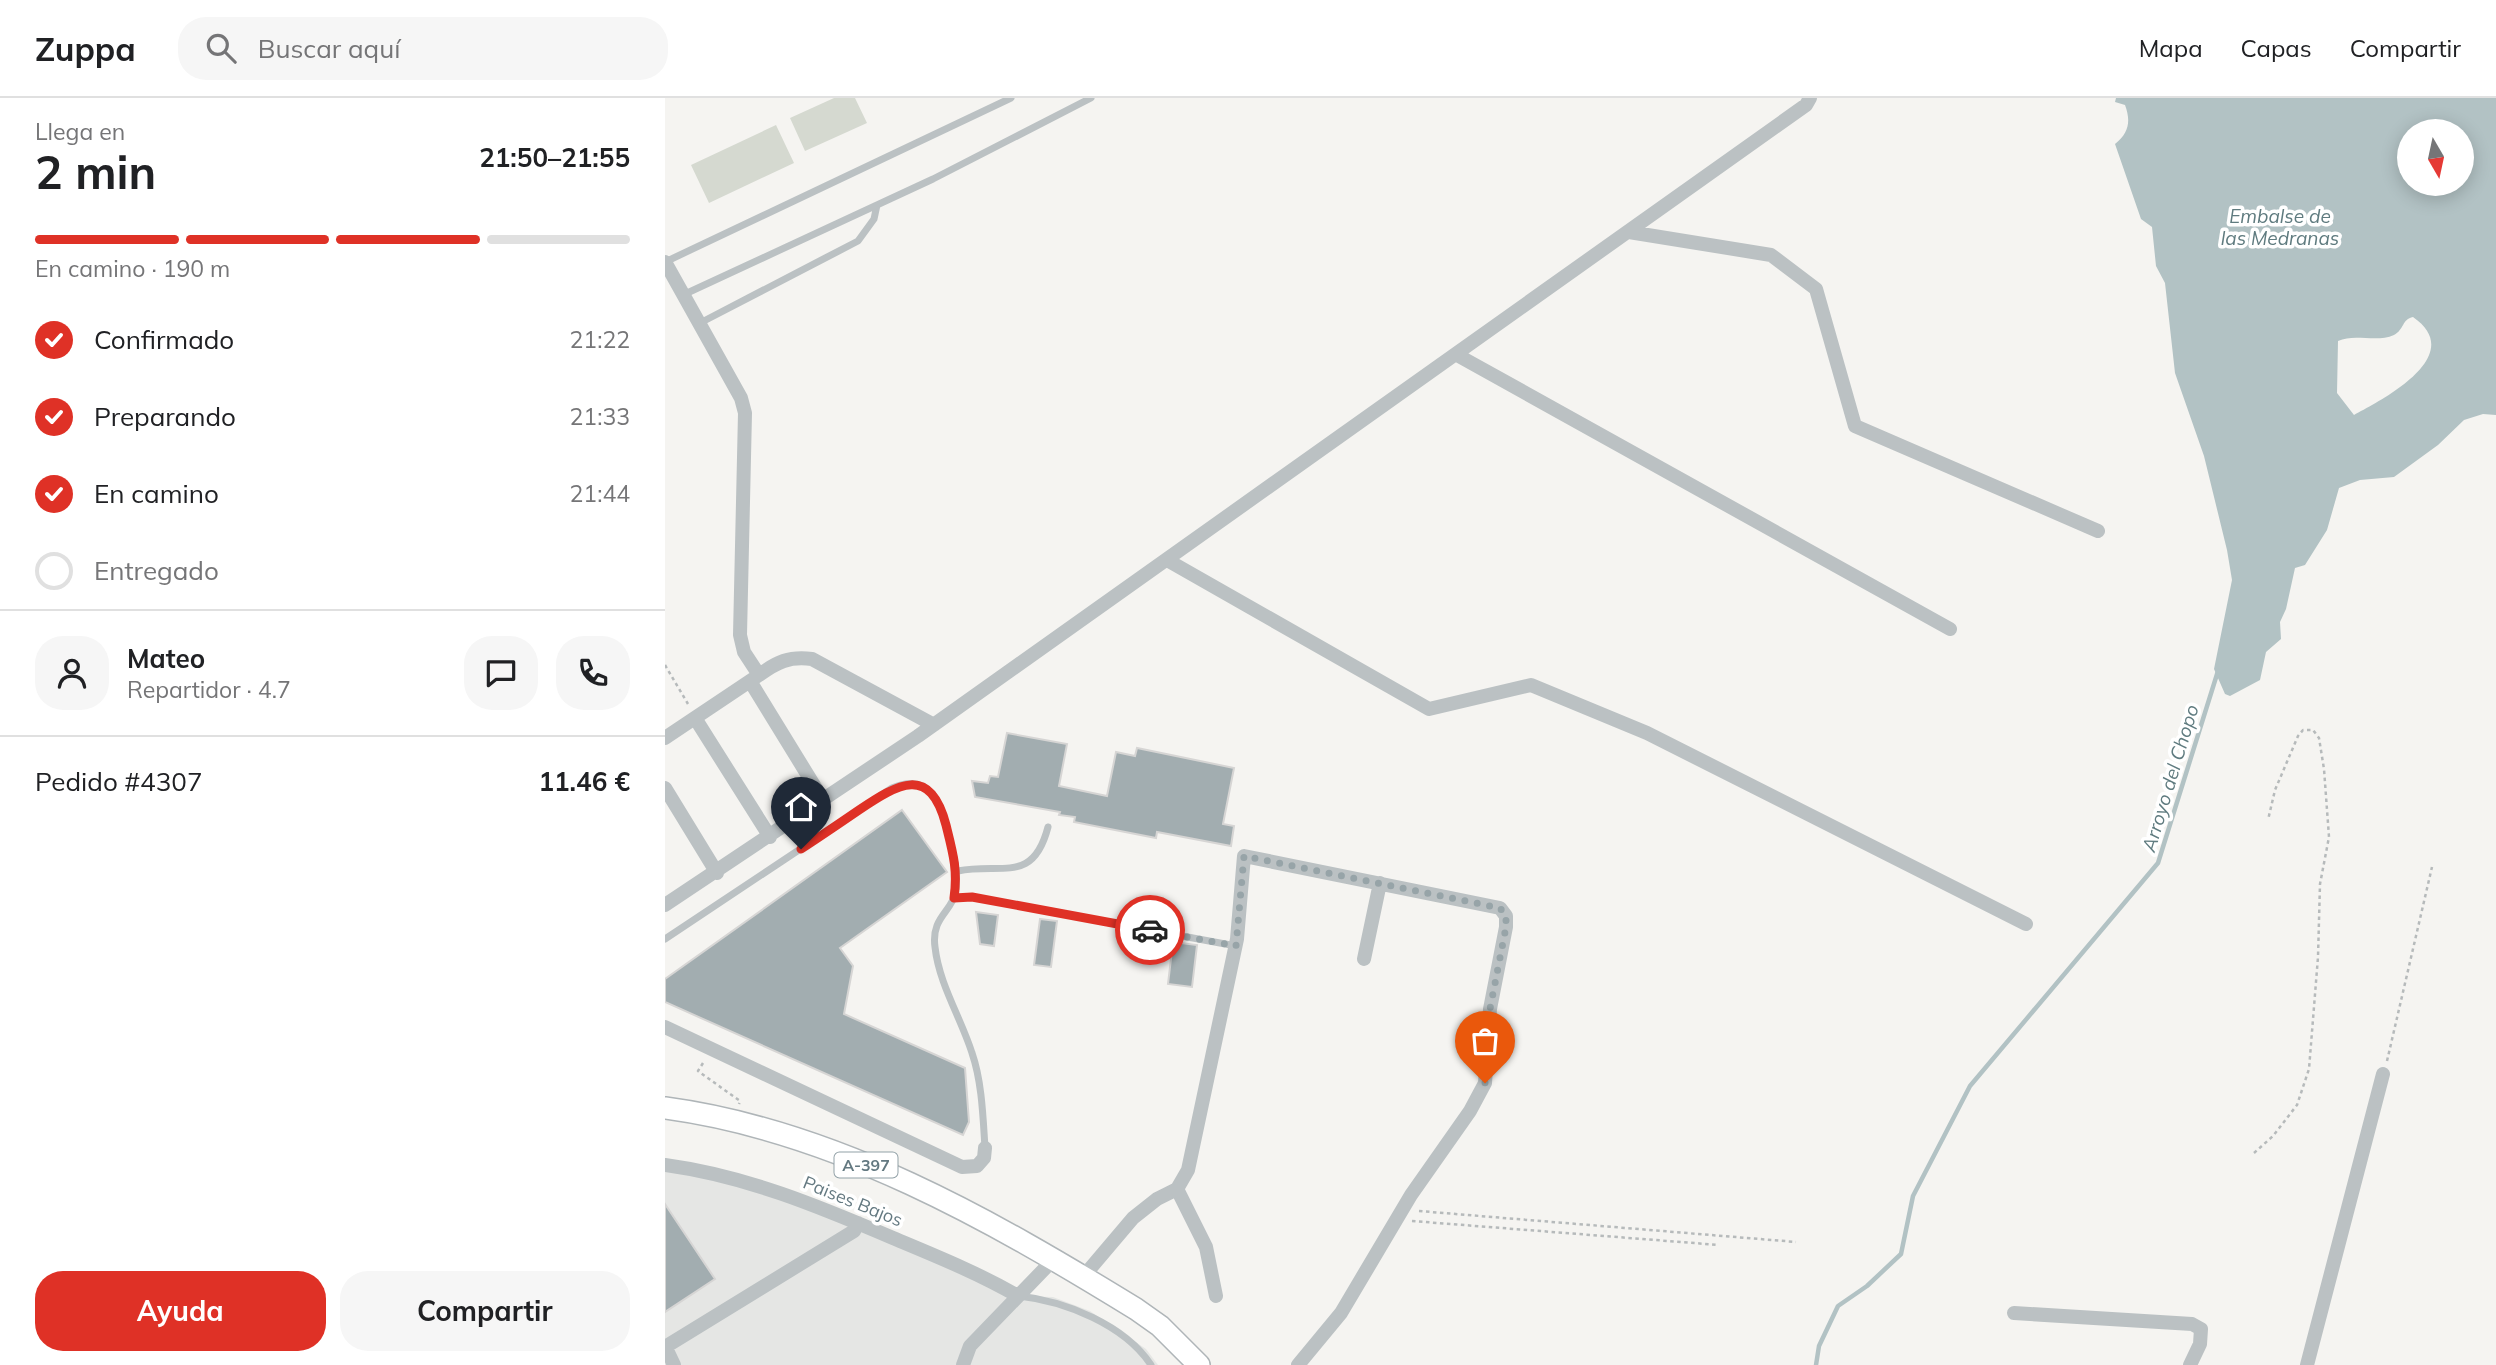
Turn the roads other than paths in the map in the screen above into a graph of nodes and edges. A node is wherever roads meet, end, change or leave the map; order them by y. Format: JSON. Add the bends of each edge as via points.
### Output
{"nodes":[{"id":1,"x":1010,"y":98,"type":"edge"},
{"id":2,"x":1091,"y":98,"type":"edge"},
{"id":3,"x":1810,"y":98,"type":"edge"},
{"id":4,"x":877,"y":205,"type":"junction"},
{"id":5,"x":1629,"y":232,"type":"junction"},
{"id":6,"x":665,"y":262,"type":"edge"},
{"id":7,"x":685,"y":294,"type":"junction"},
{"id":8,"x":700,"y":323,"type":"junction"},
{"id":9,"x":1457,"y":355,"type":"junction"},
{"id":10,"x":2098,"y":531,"type":"dead end"},
{"id":11,"x":1167,"y":560,"type":"junction"},
{"id":12,"x":1951,"y":629,"type":"dead end"},
{"id":13,"x":754,"y":678,"type":"junction"},
{"id":14,"x":695,"y":718,"type":"junction"},
{"id":15,"x":934,"y":724,"type":"junction"},
{"id":16,"x":665,"y":738,"type":"edge"},
{"id":17,"x":665,"y":788,"type":"edge"},
{"id":18,"x":823,"y":800,"type":"junction"},
{"id":19,"x":1048,"y":827,"type":"dead end"},
{"id":20,"x":770,"y":837,"type":"junction"},
{"id":21,"x":958,"y":871,"type":"junction"},
{"id":22,"x":717,"y":873,"type":"junction"},
{"id":23,"x":1380,"y":883,"type":"junction"},
{"id":24,"x":954,"y":898,"type":"junction"},
{"id":25,"x":666,"y":903,"type":"edge"},
{"id":26,"x":2026,"y":924,"type":"dead end"},
{"id":27,"x":665,"y":939,"type":"edge"},
{"id":28,"x":1236,"y":946,"type":"junction"},
{"id":29,"x":1364,"y":959,"type":"dead end"},
{"id":30,"x":665,"y":1027,"type":"edge"},
{"id":31,"x":2383,"y":1074,"type":"road end"},
{"id":32,"x":665,"y":1108,"type":"edge"},
{"id":33,"x":985,"y":1148,"type":"joint"},
{"id":34,"x":665,"y":1165,"type":"edge"},
{"id":35,"x":1177,"y":1189,"type":"junction"},
{"id":36,"x":858,"y":1223,"type":"junction"},
{"id":37,"x":1053,"y":1260,"type":"junction"},
{"id":38,"x":1083,"y":1277,"type":"junction"},
{"id":39,"x":1018,"y":1296,"type":"junction"},
{"id":40,"x":1216,"y":1296,"type":"dead end"},
{"id":41,"x":2014,"y":1313,"type":"dead end"},
{"id":42,"x":665,"y":1347,"type":"edge"},
{"id":43,"x":674,"y":1365,"type":"edge"},
{"id":44,"x":963,"y":1365,"type":"edge"},
{"id":45,"x":1151,"y":1365,"type":"edge"},
{"id":46,"x":1199,"y":1365,"type":"edge"},
{"id":47,"x":1298,"y":1365,"type":"edge"},
{"id":48,"x":2190,"y":1365,"type":"edge"},
{"id":49,"x":2307,"y":1365,"type":"edge"}],
"edges":[{"from":1,"to":6,"type":"lane"},
{"from":2,"to":4,"type":"lane"},
{"from":3,"to":5,"type":"street","via":[[1806,106]]},
{"from":4,"to":7,"type":"lane"},
{"from":4,"to":8,"type":"lane","via":[[868,231],[858,241]]},
{"from":5,"to":9,"type":"street"},
{"from":5,"to":10,"type":"street","via":[[1771,256],[1816,289],[1855,426]]},
{"from":6,"to":7,"type":"street"},
{"from":7,"to":8,"type":"street"},
{"from":8,"to":13,"type":"street","via":[[745,413],[740,635]]},
{"from":9,"to":11,"type":"street"},
{"from":9,"to":12,"type":"street"},
{"from":11,"to":15,"type":"street"},
{"from":11,"to":26,"type":"street","via":[[1429,709],[1531,685],[1647,733]]},
{"from":13,"to":14,"type":"street"},
{"from":13,"to":15,"type":"street","via":[[793,657],[812,659]]},
{"from":13,"to":18,"type":"street"},
{"from":14,"to":16,"type":"street"},
{"from":14,"to":20,"type":"street"},
{"from":15,"to":18,"type":"street"},
{"from":17,"to":22,"type":"street"},
{"from":18,"to":20,"type":"street"},
{"from":19,"to":21,"type":"lane","via":[[1043,845],[1025,865]]},
{"from":20,"to":22,"type":"street"},
{"from":21,"to":24,"type":"lane"},
{"from":21,"to":27,"type":"lane","via":[[937,799],[922,786],[902,785]]},
{"from":22,"to":25,"type":"street"},
{"from":23,"to":28,"type":"street","via":[[1244,856]]},
{"from":23,"to":29,"type":"street"},
{"from":23,"to":47,"type":"street","via":[[1500,908],[1506,916],[1490,1009],[1485,1083],[1341,1313]]},
{"from":24,"to":28,"type":"lane","via":[[972,897]]},
{"from":24,"to":33,"type":"lane","via":[[937,923],[935,946],[942,977],[973,1055]]},
{"from":28,"to":35,"type":"street","via":[[1202,1117],[1188,1170]]},
{"from":30,"to":33,"type":"street","via":[[962,1167],[981,1163]]},
{"from":31,"to":49,"type":"street"},
{"from":32,"to":37,"type":"main road","number":"A-397","via":[[768,1128],[840,1154],[965,1212]]},
{"from":34,"to":36,"type":"street","name":"Paises Bajos","via":[[747,1181]]},
{"from":35,"to":38,"type":"street","via":[[1133,1218]]},
{"from":35,"to":40,"type":"street","via":[[1206,1247]]},
{"from":36,"to":39,"type":"street","name":"Paises Bajos","via":[[987,1278]]},
{"from":36,"to":42,"type":"street","via":[[855,1231]]},
{"from":37,"to":38,"type":"main road","number":"A-397"},
{"from":37,"to":39,"type":"street"},
{"from":38,"to":46,"type":"main road","number":"A-397","via":[[1160,1326]]},
{"from":39,"to":44,"type":"street","via":[[970,1346]]},
{"from":39,"to":45,"type":"lane","via":[[1045,1299],[1097,1321],[1142,1352]]},
{"from":41,"to":48,"type":"street","via":[[2192,1324],[2201,1329]]},
{"from":42,"to":43,"type":"street"}]}
